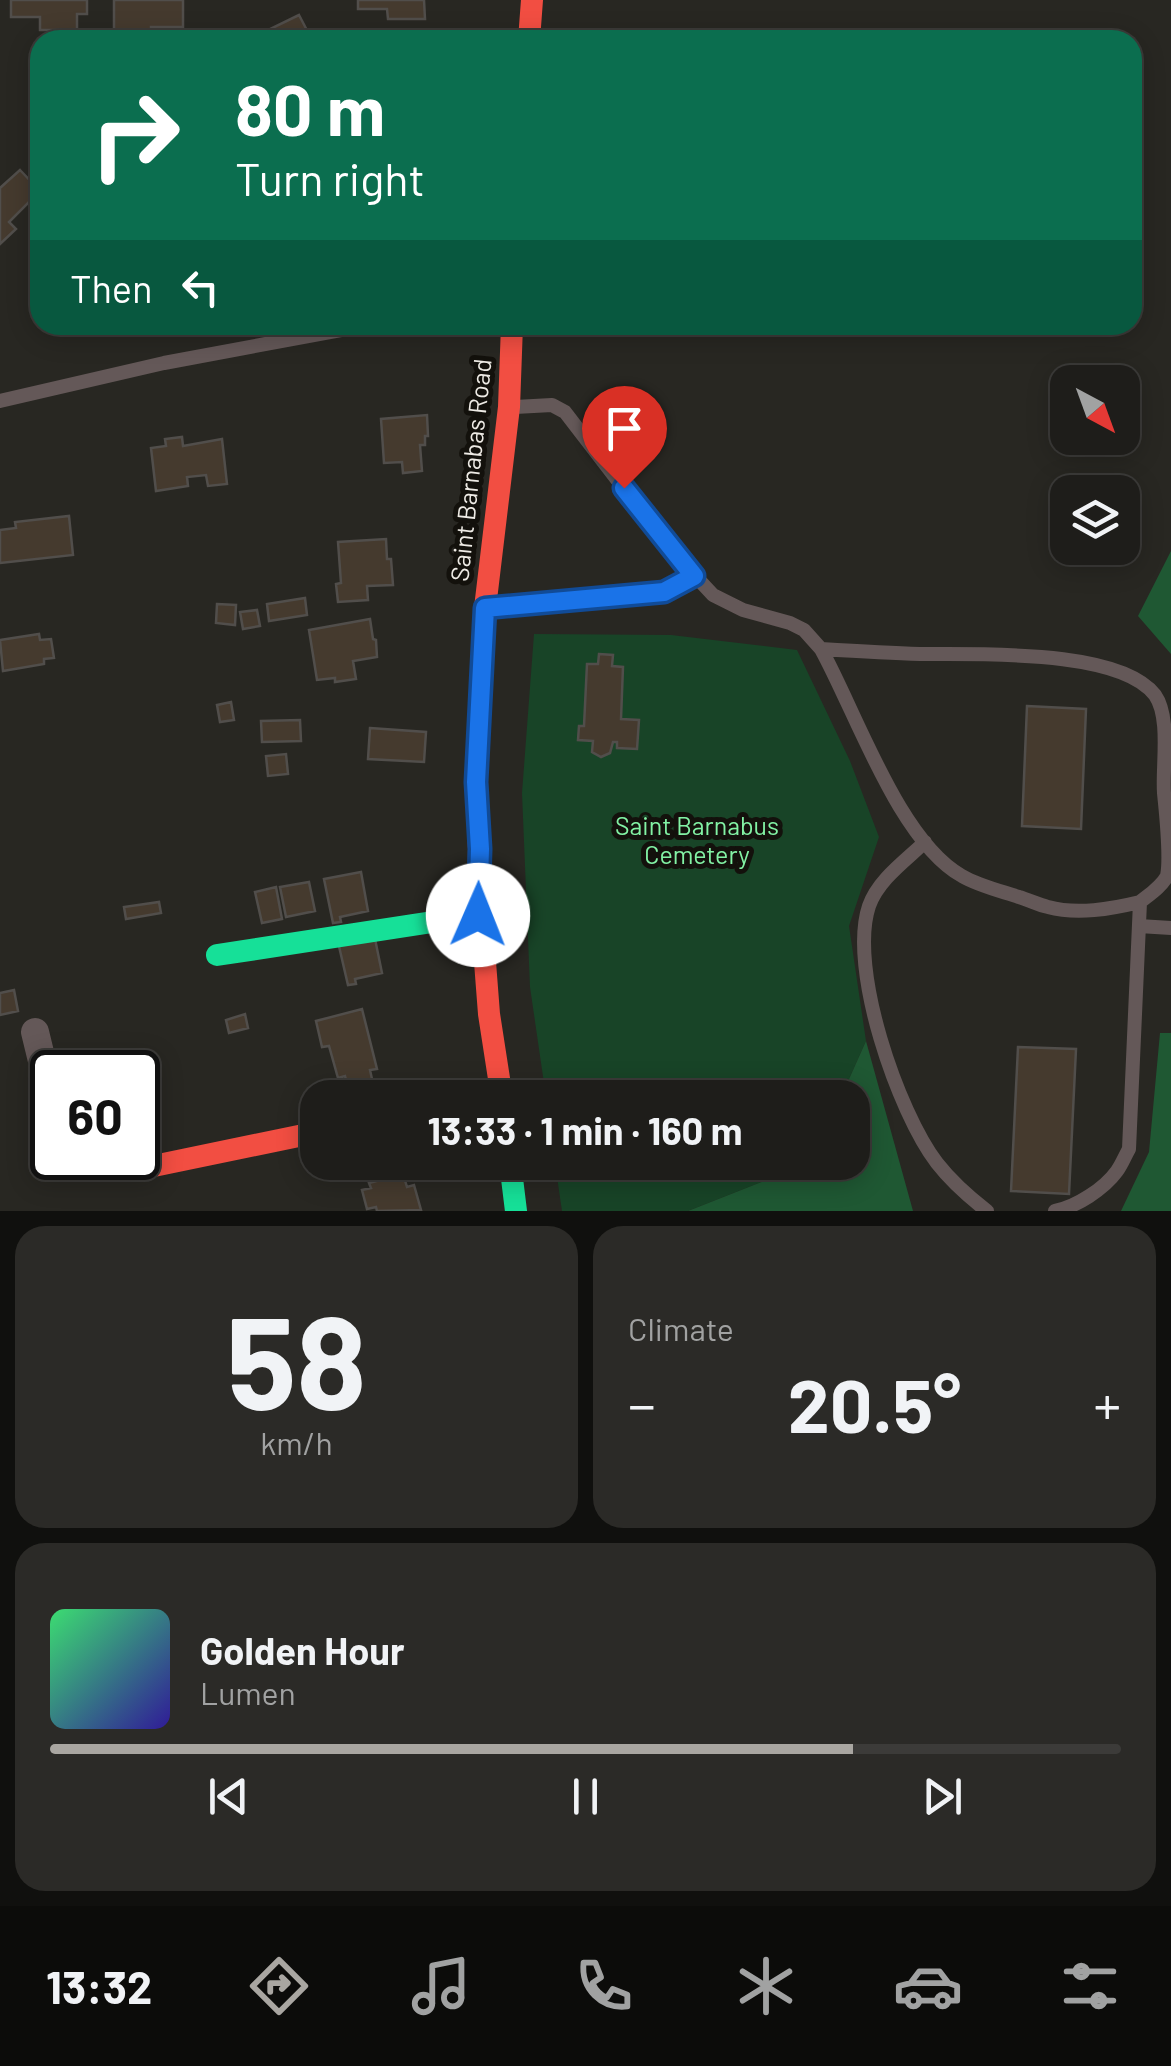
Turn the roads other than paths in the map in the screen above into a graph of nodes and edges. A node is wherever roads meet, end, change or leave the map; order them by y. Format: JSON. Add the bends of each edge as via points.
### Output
{"nodes":[{"id":1,"x":532,"y":0,"type":"edge"},
{"id":2,"x":530,"y":30,"type":"edge"},
{"id":3,"x":314,"y":335,"type":"edge"},
{"id":4,"x":512,"y":335,"type":"edge"},
{"id":5,"x":0,"y":401,"type":"edge"},
{"id":6,"x":509,"y":407,"type":"junction"},
{"id":7,"x":694,"y":576,"type":"junction"},
{"id":8,"x":485,"y":608,"type":"junction"},
{"id":9,"x":821,"y":650,"type":"junction"},
{"id":10,"x":1168,"y":755,"type":"edge"},
{"id":11,"x":925,"y":842,"type":"junction"},
{"id":12,"x":1140,"y":902,"type":"junction"},
{"id":13,"x":478,"y":915,"type":"junction"},
{"id":14,"x":1139,"y":926,"type":"junction"},
{"id":15,"x":1171,"y":928,"type":"edge"},
{"id":16,"x":218,"y":955,"type":"dead end"},
{"id":17,"x":35,"y":1032,"type":"dead end"},
{"id":18,"x":39,"y":1050,"type":"edge"},
{"id":19,"x":497,"y":1080,"type":"edge"},
{"id":20,"x":300,"y":1136,"type":"edge"},
{"id":21,"x":160,"y":1165,"type":"edge"},
{"id":22,"x":512,"y":1180,"type":"edge"},
{"id":23,"x":516,"y":1211,"type":"edge"},
{"id":24,"x":987,"y":1211,"type":"edge"},
{"id":25,"x":1055,"y":1211,"type":"edge"}],
"edges":[{"from":1,"to":2,"type":"main road"},
{"from":3,"to":5,"type":"lane"},
{"from":4,"to":6,"type":"main road","name":"Saint Barnabas Road"},
{"from":6,"to":7,"type":"lane","via":[[552,405],[565,412]]},
{"from":6,"to":8,"type":"main road","name":"Saint Barnabas Road"},
{"from":7,"to":8,"type":"lane","via":[[664,592]]},
{"from":7,"to":9,"type":"lane","via":[[742,610],[804,630]]},
{"from":8,"to":13,"type":"main road","name":"Saint Barnabas Road","via":[[476,782]]},
{"from":9,"to":10,"type":"lane","via":[[1034,656],[1116,671],[1158,698]]},
{"from":9,"to":11,"type":"lane","via":[[900,807]]},
{"from":10,"to":12,"type":"lane","via":[[1163,776],[1170,871]]},
{"from":11,"to":12,"type":"lane","via":[[962,876],[1048,907],[1112,909]]},
{"from":11,"to":24,"type":"lane","via":[[870,902],[867,983],[882,1044],[922,1139],[949,1178]]},
{"from":12,"to":14,"type":"lane"},
{"from":13,"to":16,"type":"main road"},
{"from":13,"to":19,"type":"main road","name":"Saint Barnabas Road"},
{"from":14,"to":15,"type":"lane"},
{"from":14,"to":25,"type":"lane","via":[[1129,1149],[1099,1189]]},
{"from":17,"to":18,"type":"street"},
{"from":20,"to":21,"type":"main road"},
{"from":22,"to":23,"type":"main road"}]}
